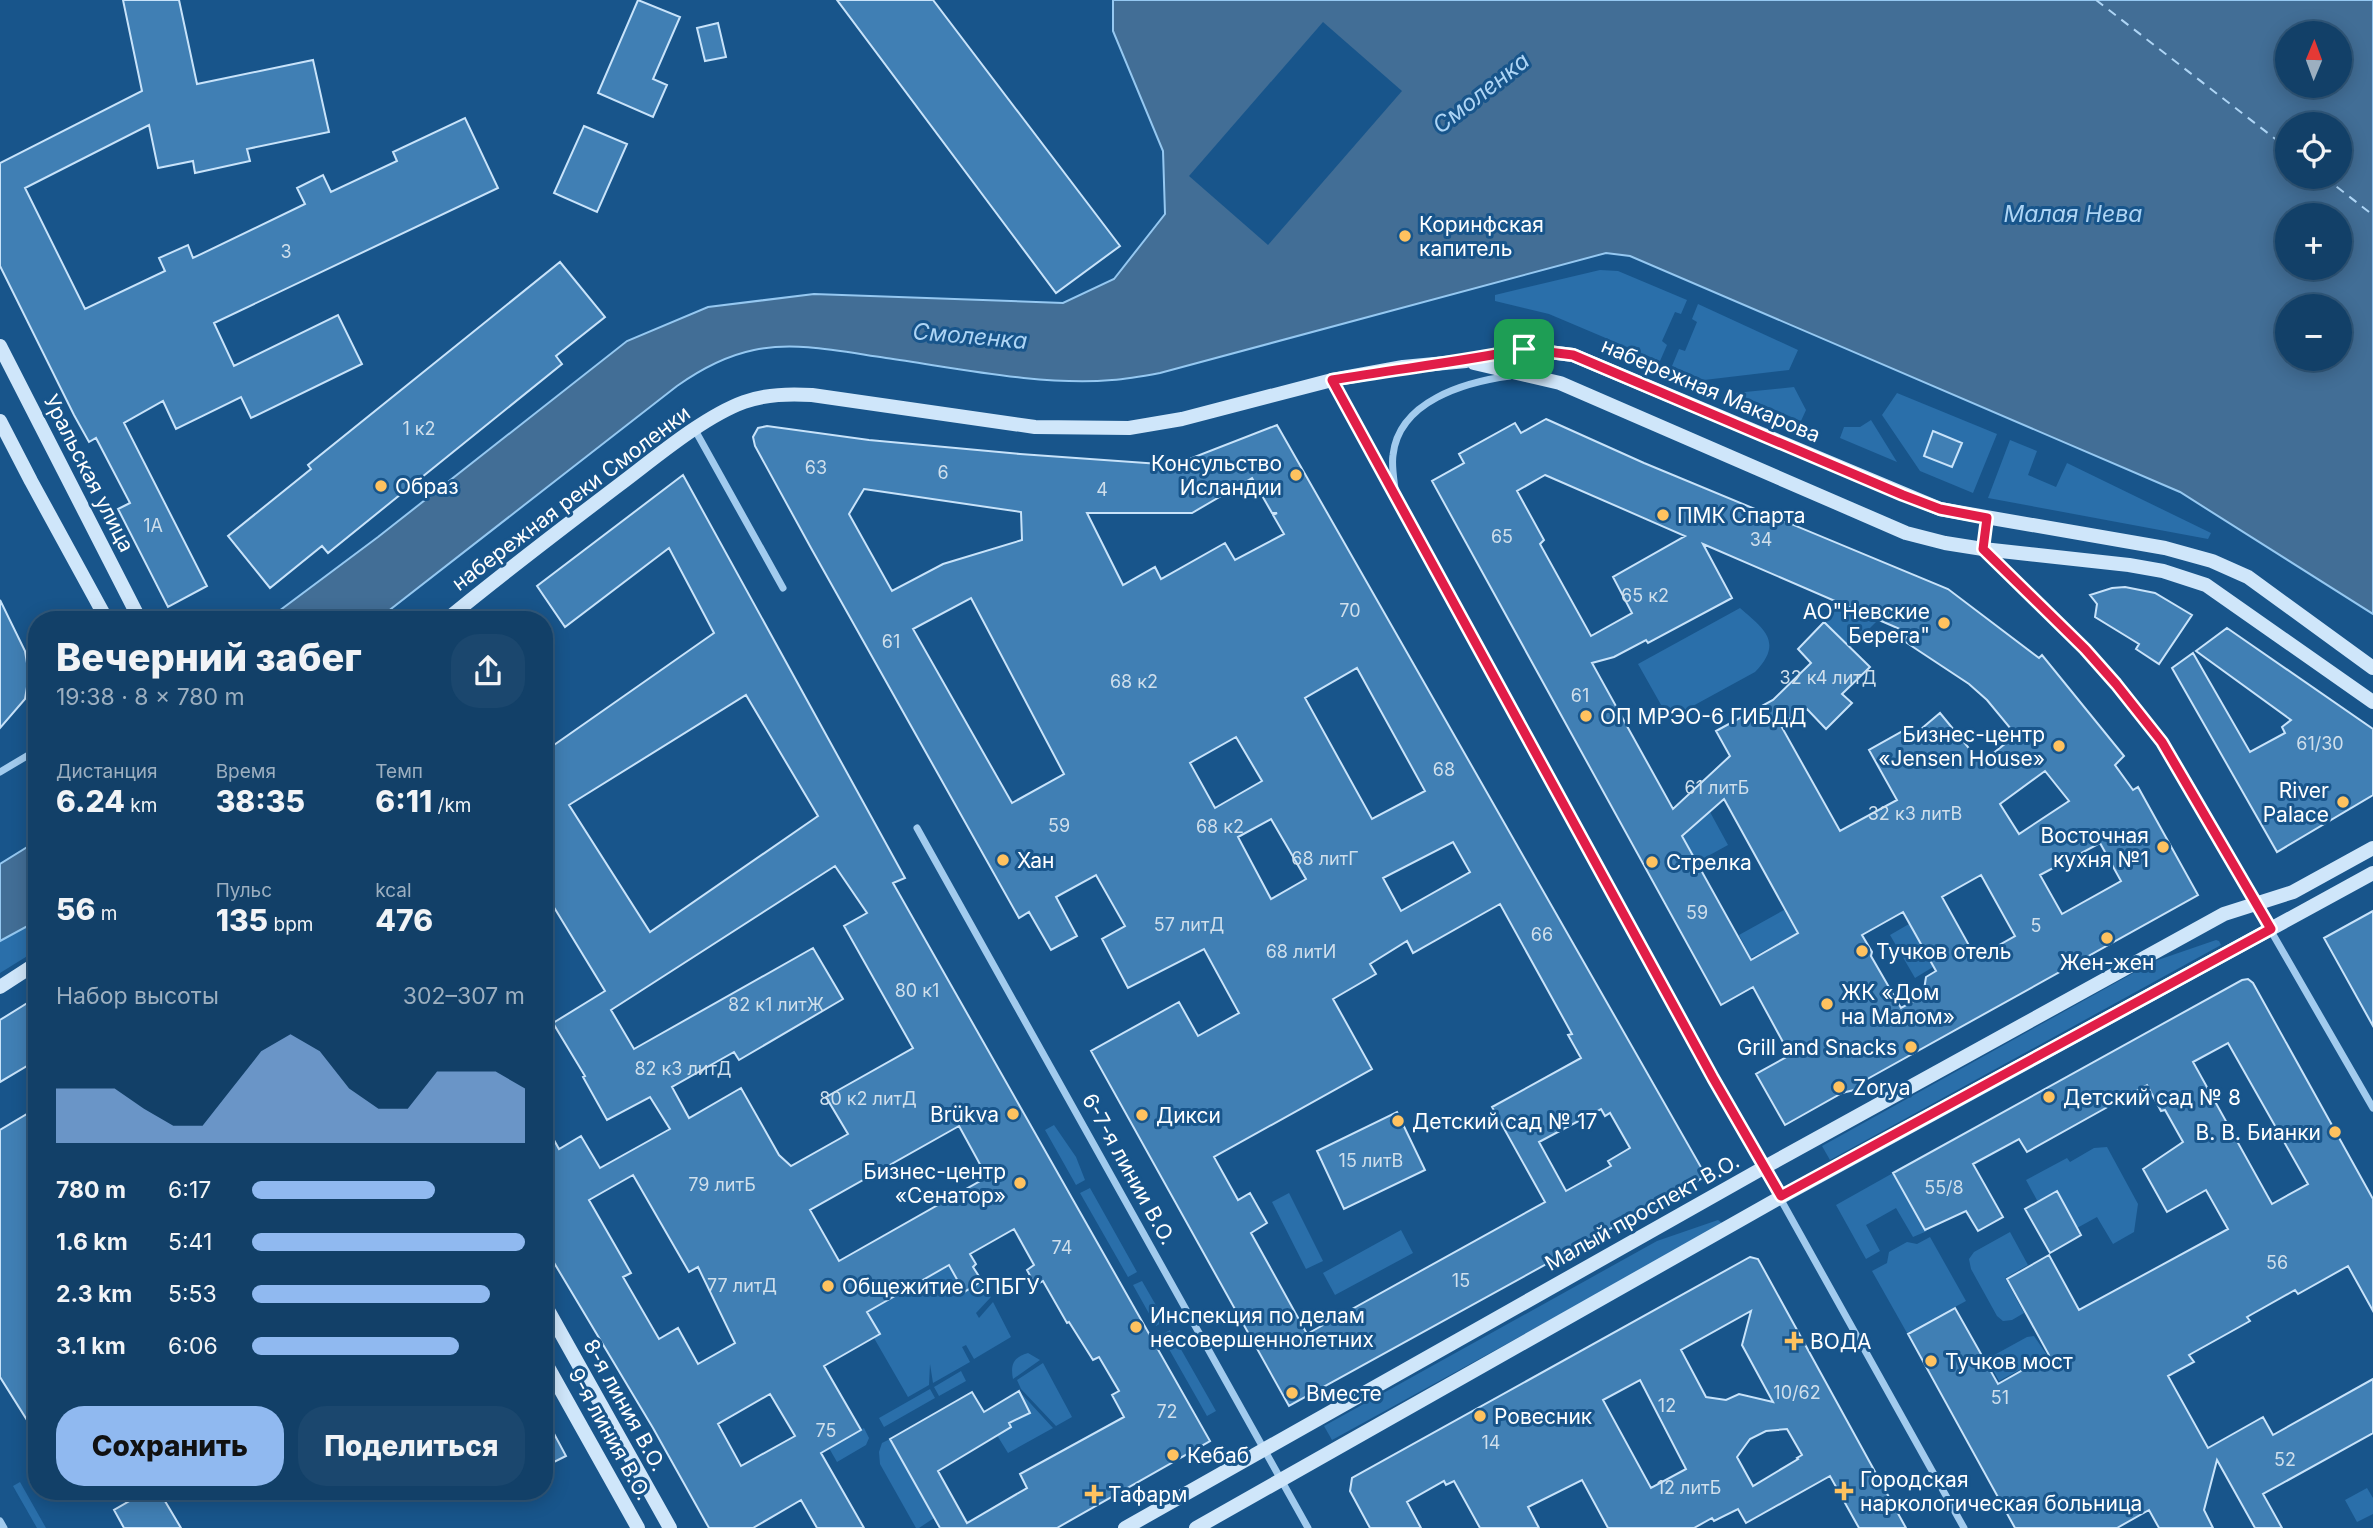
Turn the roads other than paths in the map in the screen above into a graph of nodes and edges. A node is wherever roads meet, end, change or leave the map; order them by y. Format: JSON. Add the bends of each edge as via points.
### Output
{"nodes":[{"id":1,"x":0,"y":346,"type":"edge"},
{"id":2,"x":1466,"y":361,"type":"junction"},
{"id":3,"x":1527,"y":374,"type":"junction"},
{"id":4,"x":1332,"y":380,"type":"junction"},
{"id":5,"x":0,"y":421,"type":"edge"},
{"id":6,"x":695,"y":430,"type":"junction"},
{"id":7,"x":1396,"y":502,"type":"junction"},
{"id":8,"x":1987,"y":518,"type":"junction"},
{"id":9,"x":1983,"y":549,"type":"junction"},
{"id":10,"x":783,"y":587,"type":"dead end"},
{"id":11,"x":102,"y":611,"type":"edge"},
{"id":12,"x":135,"y":611,"type":"edge"},
{"id":13,"x":458,"y":611,"type":"edge"},
{"id":14,"x":2373,"y":668,"type":"edge"},
{"id":15,"x":2373,"y":702,"type":"edge"},
{"id":16,"x":28,"y":755,"type":"edge"},
{"id":17,"x":0,"y":772,"type":"edge"},
{"id":18,"x":917,"y":828,"type":"dead end"},
{"id":19,"x":2373,"y":848,"type":"edge"},
{"id":20,"x":2373,"y":873,"type":"edge"},
{"id":21,"x":2256,"y":904,"type":"junction"},
{"id":22,"x":2271,"y":929,"type":"junction"},
{"id":23,"x":28,"y":969,"type":"edge"},
{"id":24,"x":0,"y":987,"type":"edge"},
{"id":25,"x":2373,"y":1108,"type":"edge"},
{"id":26,"x":1763,"y":1168,"type":"junction"},
{"id":27,"x":1781,"y":1196,"type":"junction"},
{"id":28,"x":553,"y":1319,"type":"edge"},
{"id":29,"x":553,"y":1376,"type":"edge"},
{"id":30,"x":1265,"y":1449,"type":"junction"},
{"id":31,"x":1283,"y":1480,"type":"junction"},
{"id":32,"x":0,"y":1521,"type":"edge"},
{"id":33,"x":4,"y":1528,"type":"edge"},
{"id":34,"x":638,"y":1528,"type":"edge"},
{"id":35,"x":670,"y":1528,"type":"edge"},
{"id":36,"x":1125,"y":1528,"type":"edge"},
{"id":37,"x":1196,"y":1528,"type":"edge"},
{"id":38,"x":1308,"y":1528,"type":"edge"},
{"id":39,"x":1964,"y":1528,"type":"edge"}],
"edges":[{"from":1,"to":12,"type":"main road","name":"Уральская улица"},
{"from":2,"to":3,"type":"main road"},
{"from":2,"to":4,"type":"main road","name":"набережная реки Смоленки"},
{"from":2,"to":8,"type":"main road","name":"набережная Макарова","via":[[1524,349],[1573,355],[1903,495],[1940,509]]},
{"from":3,"to":7,"type":"street","via":[[1450,390],[1419,409],[1401,429],[1393,454]]},
{"from":3,"to":9,"type":"main road","via":[[1560,383],[1906,533]]},
{"from":4,"to":6,"type":"main road","name":"набережная реки Смоленки","via":[[1129,428],[1035,427],[788,394],[742,402]]},
{"from":4,"to":7,"type":"street"},
{"from":5,"to":11,"type":"main road"},
{"from":6,"to":10,"type":"street"},
{"from":6,"to":13,"type":"main road","name":"набережная реки Смоленки"},
{"from":7,"to":26,"type":"street"},
{"from":8,"to":9,"type":"street"},
{"from":8,"to":14,"type":"main road","name":"набережная Макарова","via":[[2165,548],[2211,561],[2248,577]]},
{"from":9,"to":15,"type":"main road","via":[[2129,565],[2206,585]]},
{"from":9,"to":21,"type":"street","via":[[2085,649],[2162,742]]},
{"from":16,"to":17,"type":"street"},
{"from":18,"to":30,"type":"street","name":"6-7-я линии В.О."},
{"from":19,"to":21,"type":"main road","name":"Малый проспект В.О.","via":[[2293,892]]},
{"from":20,"to":22,"type":"main road"},
{"from":21,"to":22,"type":"street"},
{"from":21,"to":26,"type":"main road","name":"Малый проспект В.О.","via":[[2224,914]]},
{"from":22,"to":25,"type":"street"},
{"from":22,"to":27,"type":"main road"},
{"from":23,"to":24,"type":"main road"},
{"from":26,"to":27,"type":"street"},
{"from":26,"to":30,"type":"main road","name":"Малый проспект В.О."},
{"from":27,"to":31,"type":"main road"},
{"from":27,"to":39,"type":"street"},
{"from":28,"to":35,"type":"main road","name":"8-я линия В.О."},
{"from":29,"to":34,"type":"main road","name":"9-я линия В.О."},
{"from":30,"to":31,"type":"street","name":"6-7-я линии В.О."},
{"from":30,"to":36,"type":"main road","name":"Малый проспект В.О."},
{"from":31,"to":37,"type":"main road"},
{"from":31,"to":38,"type":"street","name":"6-7-я линии В.О."},
{"from":32,"to":33,"type":"street"}]}
